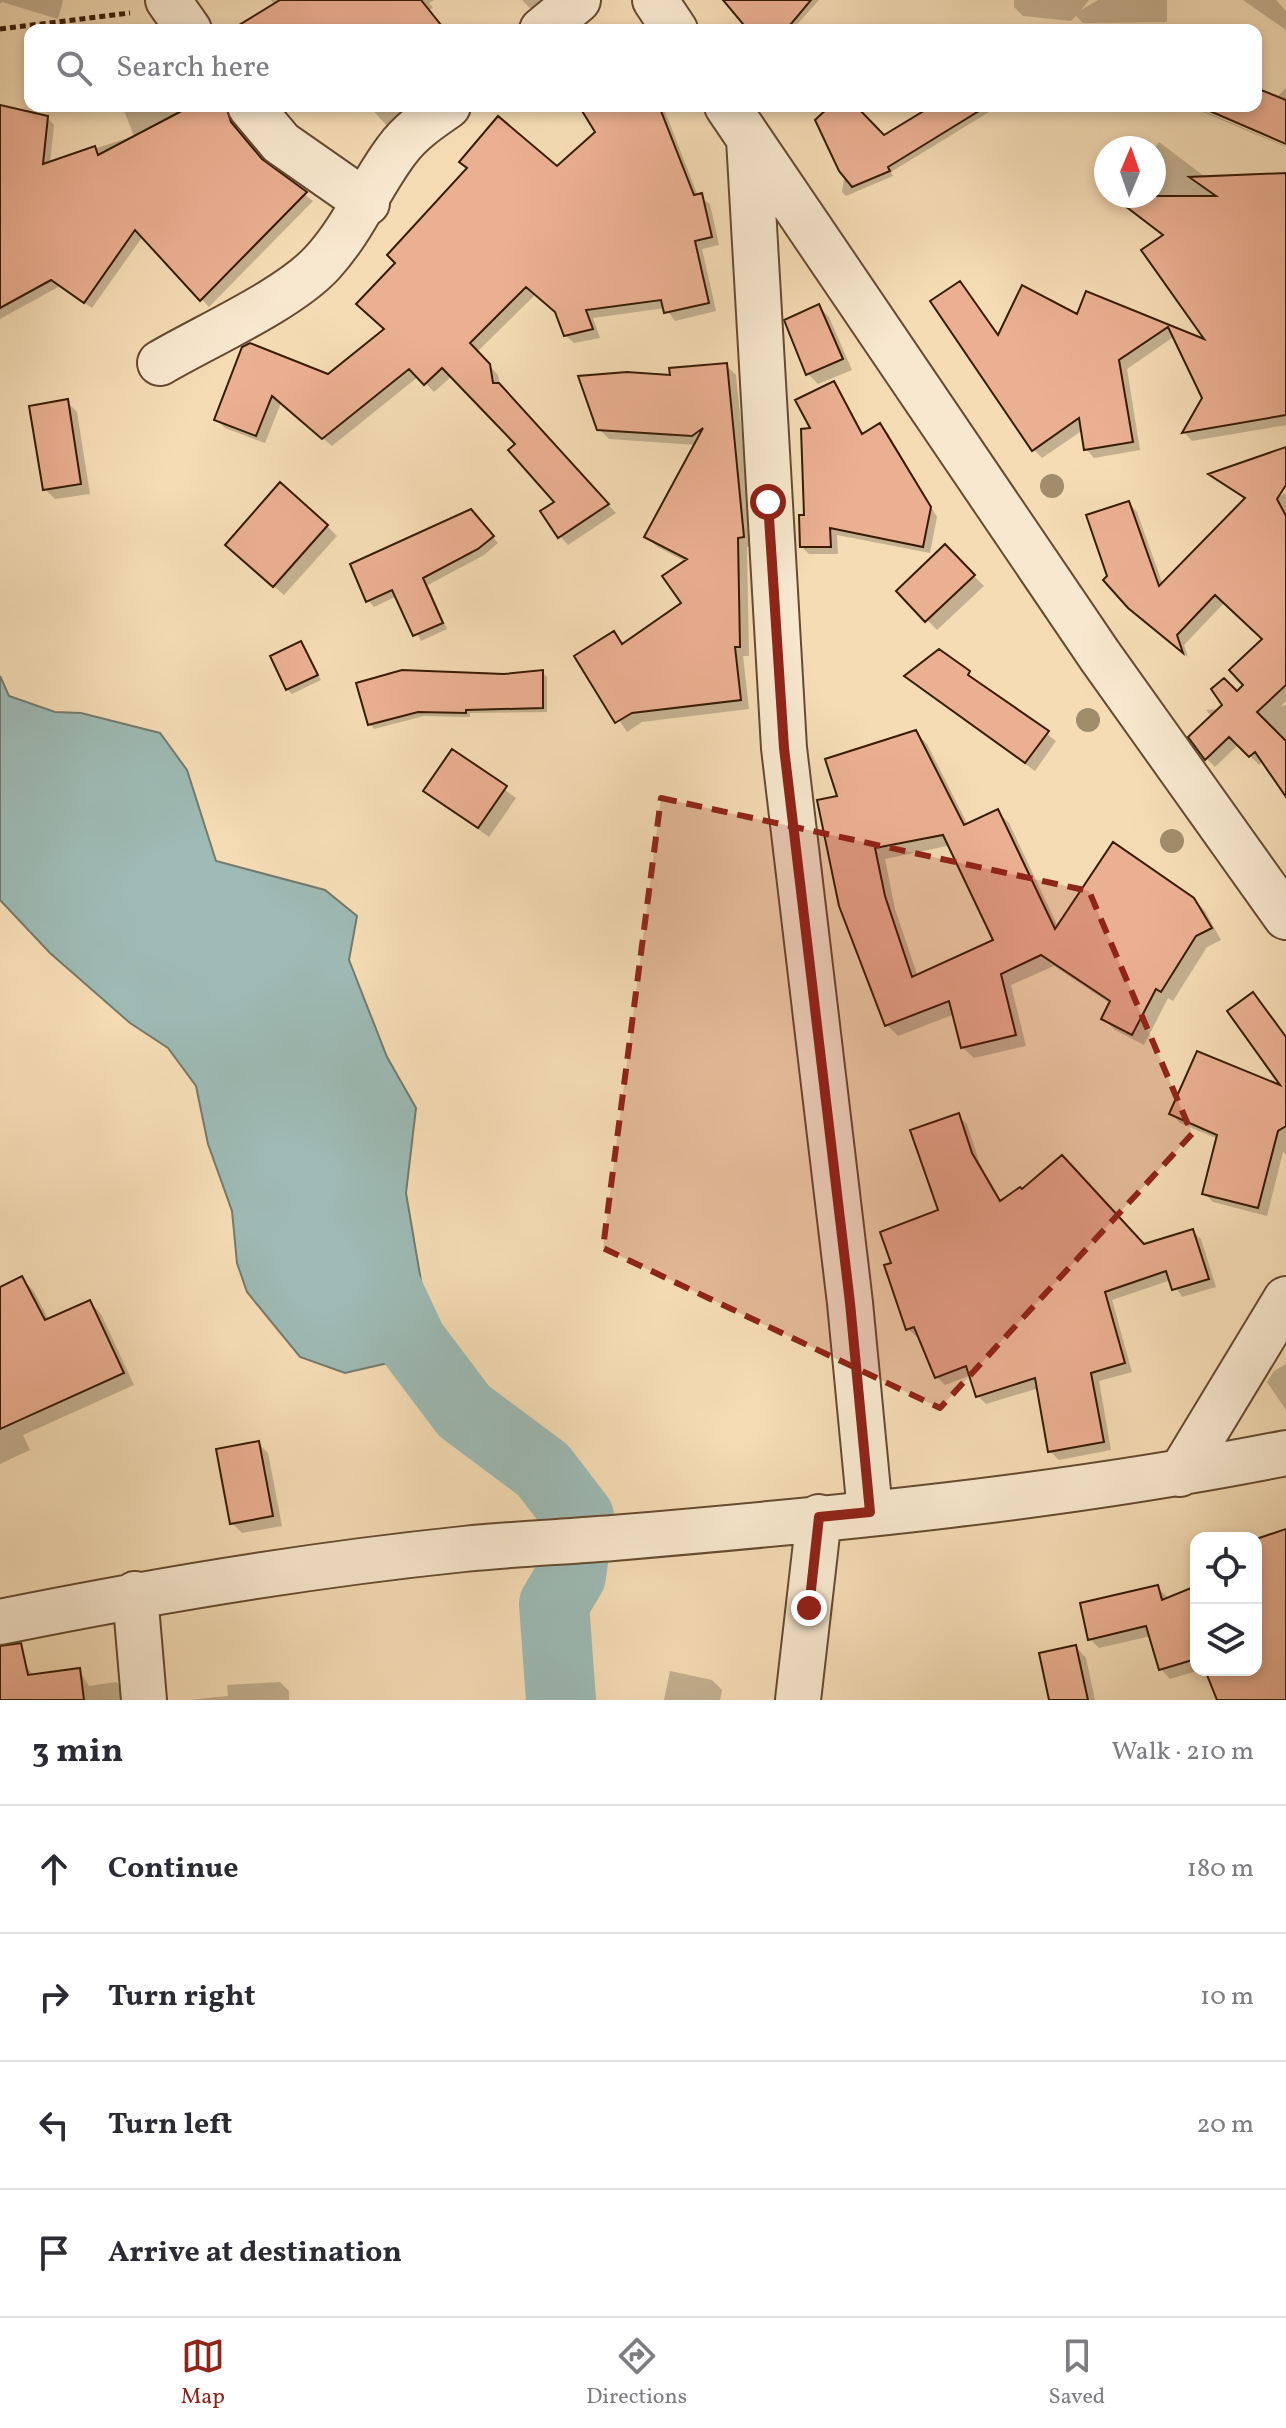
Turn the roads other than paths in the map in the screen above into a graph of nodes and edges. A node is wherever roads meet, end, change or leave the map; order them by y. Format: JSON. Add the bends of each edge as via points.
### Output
{"nodes":[{"id":1,"x":578,"y":0,"type":"edge"},
{"id":2,"x":655,"y":0,"type":"edge"},
{"id":3,"x":549,"y":24,"type":"edge"},
{"id":4,"x":671,"y":24,"type":"edge"},
{"id":5,"x":255,"y":112,"type":"edge"},
{"id":6,"x":439,"y":112,"type":"edge"},
{"id":7,"x":738,"y":123,"type":"edge"},
{"id":8,"x":367,"y":203,"type":"junction"},
{"id":9,"x":160,"y":363,"type":"dead end"},
{"id":10,"x":1286,"y":917,"type":"edge"},
{"id":11,"x":1286,"y":1299,"type":"edge"},
{"id":12,"x":1286,"y":1453,"type":"edge"},
{"id":13,"x":1180,"y":1474,"type":"junction"},
{"id":14,"x":870,"y":1512,"type":"junction"},
{"id":15,"x":819,"y":1517,"type":"junction"},
{"id":16,"x":135,"y":1594,"type":"junction"},
{"id":17,"x":0,"y":1622,"type":"edge"},
{"id":18,"x":144,"y":1700,"type":"edge"},
{"id":19,"x":798,"y":1700,"type":"edge"}],
"edges":[{"from":1,"to":3,"type":"street"},
{"from":2,"to":4,"type":"street"},
{"from":5,"to":8,"type":"street","via":[[281,143]]},
{"from":6,"to":8,"type":"street","via":[[396,151]]},
{"from":7,"to":10,"type":"street","via":[[1100,656]]},
{"from":7,"to":14,"type":"street","via":[[784,748]]},
{"from":8,"to":9,"type":"street","via":[[319,267],[287,292]]},
{"from":11,"to":13,"type":"street"},
{"from":12,"to":13,"type":"street"},
{"from":13,"to":14,"type":"street"},
{"from":14,"to":15,"type":"street"},
{"from":15,"to":16,"type":"street","via":[[463,1549]]},
{"from":15,"to":19,"type":"street"},
{"from":16,"to":17,"type":"street"},
{"from":16,"to":18,"type":"street"}]}
